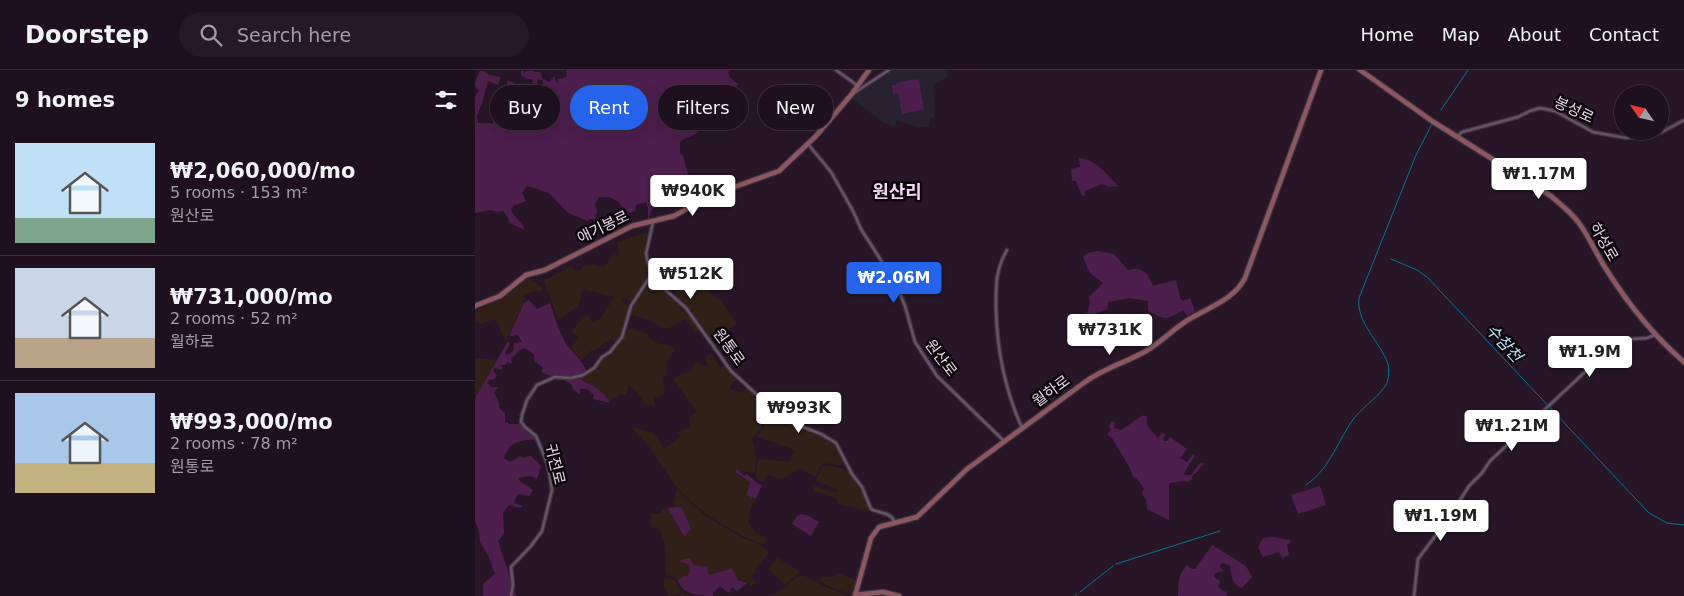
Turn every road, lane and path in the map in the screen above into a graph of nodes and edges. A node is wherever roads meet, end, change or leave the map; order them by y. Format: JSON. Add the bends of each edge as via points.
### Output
{"nodes":[{"id":1,"x":837,"y":70,"type":"edge"},
{"id":2,"x":869,"y":70,"type":"edge"},
{"id":3,"x":889,"y":70,"type":"edge"},
{"id":4,"x":1321,"y":70,"type":"edge"},
{"id":5,"x":1360,"y":70,"type":"edge"},
{"id":6,"x":1365,"y":70,"type":"edge"},
{"id":7,"x":858,"y":86,"type":"junction"},
{"id":8,"x":851,"y":95,"type":"junction"},
{"id":9,"x":1684,"y":120,"type":"edge"},
{"id":10,"x":1458,"y":136,"type":"junction"},
{"id":11,"x":808,"y":144,"type":"junction"},
{"id":12,"x":653,"y":221,"type":"junction"},
{"id":13,"x":1007,"y":250,"type":"dead end"},
{"id":14,"x":651,"y":277,"type":"junction"},
{"id":15,"x":475,"y":306,"type":"edge"},
{"id":16,"x":1655,"y":334,"type":"junction"},
{"id":17,"x":1684,"y":361,"type":"edge"},
{"id":18,"x":1022,"y":428,"type":"junction"},
{"id":19,"x":1005,"y":441,"type":"junction"},
{"id":20,"x":895,"y":523,"type":"junction"},
{"id":21,"x":858,"y":583,"type":"junction"},
{"id":22,"x":855,"y":595,"type":"edge"},
{"id":23,"x":864,"y":595,"type":"edge"},
{"id":24,"x":511,"y":596,"type":"edge"},
{"id":25,"x":899,"y":596,"type":"edge"},
{"id":26,"x":1414,"y":596,"type":"edge"}],
"edges":[{"from":1,"to":7,"type":"street"},
{"from":2,"to":7,"type":"street","name":"애기봉로"},
{"from":3,"to":8,"type":"street"},
{"from":4,"to":18,"type":"street","name":"월하로","via":[[1238,290],[1191,318],[1144,352],[1098,373]]},
{"from":5,"to":10,"type":"street","name":"하성로"},
{"from":6,"to":10,"type":"street","name":"하성로"},
{"from":7,"to":8,"type":"street","name":"애기봉로"},
{"from":8,"to":11,"type":"street","name":"애기봉로"},
{"from":9,"to":10,"type":"street","name":"봉성로","via":[[1662,132],[1626,138],[1593,132],[1555,112],[1540,108]]},
{"from":10,"to":16,"type":"street","name":"하성로","via":[[1573,212],[1609,272]]},
{"from":11,"to":12,"type":"street","name":"애기봉로","via":[[775,173],[717,192],[674,216]]},
{"from":11,"to":19,"type":"street","name":"원산로","via":[[831,172],[861,229],[896,284],[915,342],[925,360],[937,376]]},
{"from":12,"to":14,"type":"street","via":[[646,254]]},
{"from":12,"to":15,"type":"street","name":"애기봉로","via":[[636,224],[550,268],[527,275],[500,296]]},
{"from":13,"to":18,"type":"street","via":[[995,282],[996,330],[1007,389]]},
{"from":14,"to":20,"type":"street","name":"원통로","via":[[686,308],[731,371],[766,404],[785,420],[836,443],[871,509],[888,514]]},
{"from":14,"to":24,"type":"street","name":"귀전로","via":[[631,306],[622,337],[609,354],[581,376],[544,381],[527,400],[521,422],[536,436],[552,490],[542,531],[511,567]]},
{"from":16,"to":17,"type":"street","name":"하성로"},
{"from":16,"to":26,"type":"street","via":[[1647,338],[1619,340],[1490,461],[1418,559]]},
{"from":18,"to":19,"type":"street","name":"월하로"},
{"from":19,"to":20,"type":"street","name":"월하로","via":[[962,473],[917,517]]},
{"from":20,"to":21,"type":"street","name":"월하로","via":[[882,525],[873,533]]},
{"from":21,"to":22,"type":"street","name":"월하로"},
{"from":21,"to":23,"type":"street"},
{"from":22,"to":23,"type":"street"},
{"from":23,"to":25,"type":"street","via":[[883,592]]}]}
